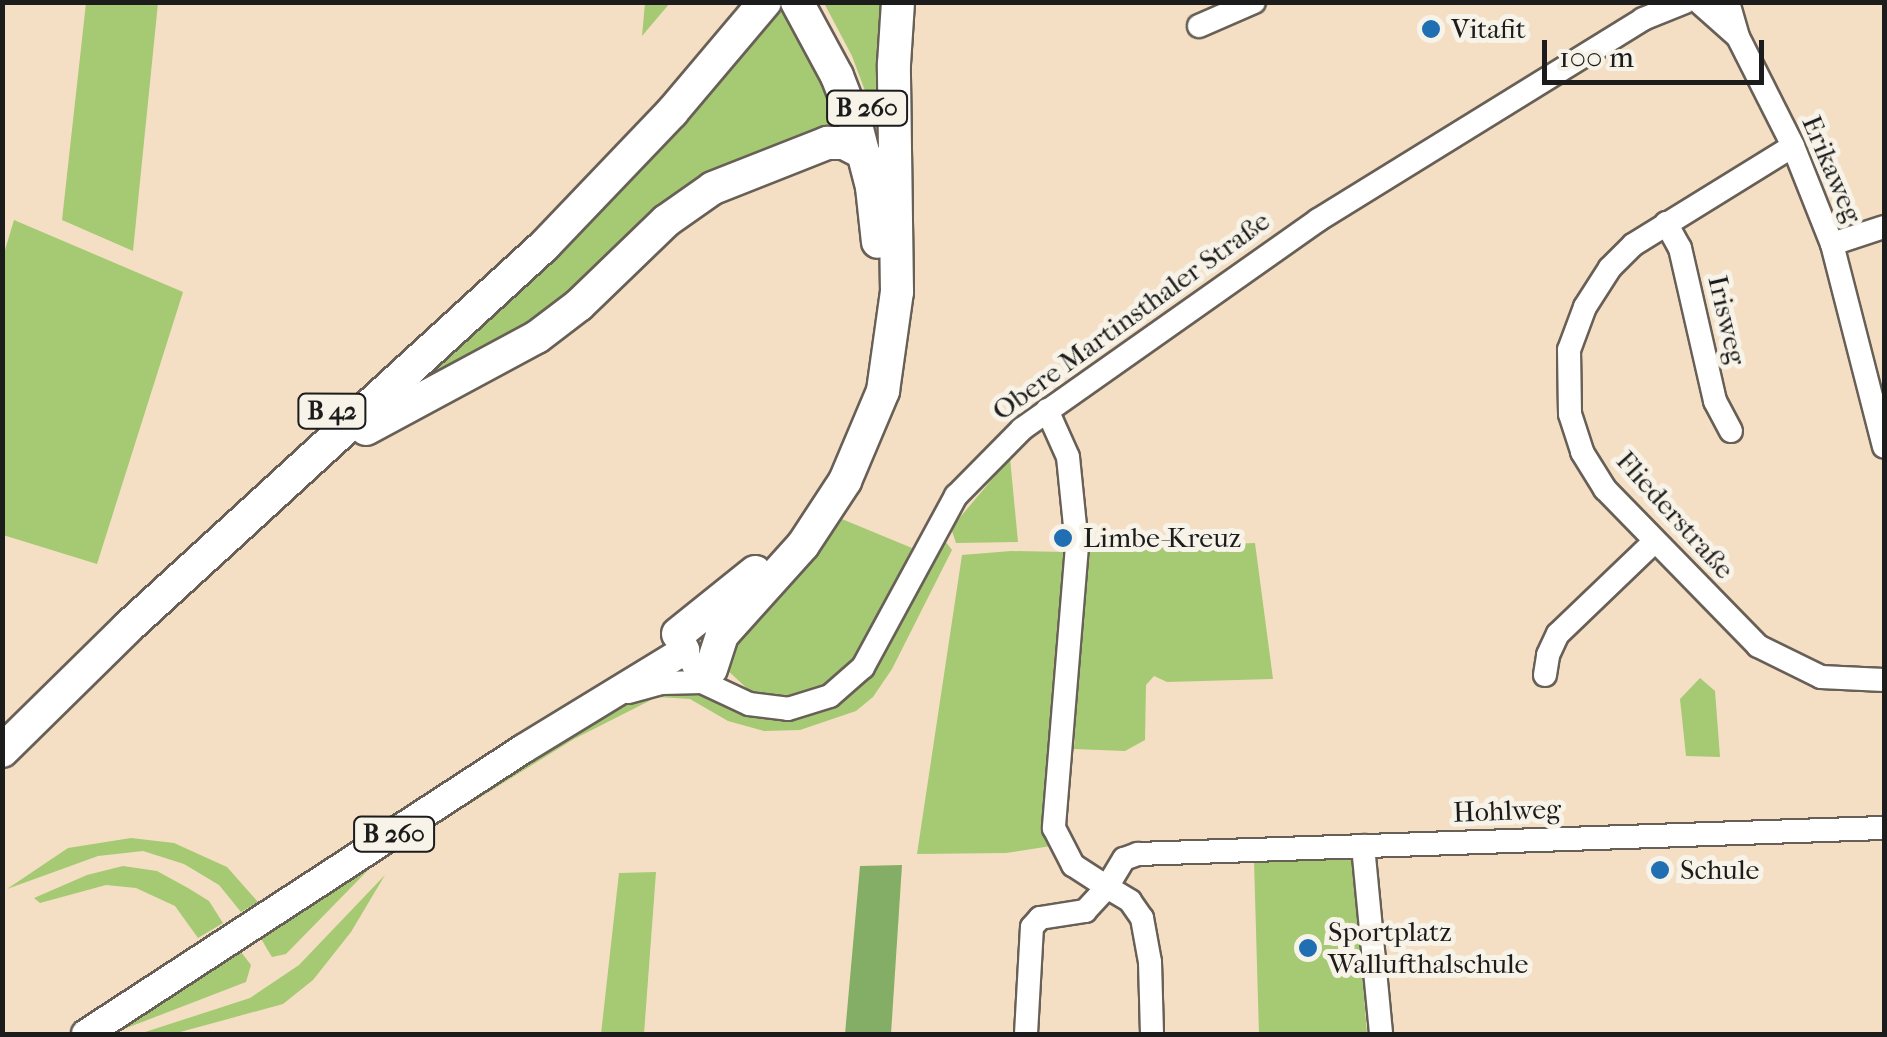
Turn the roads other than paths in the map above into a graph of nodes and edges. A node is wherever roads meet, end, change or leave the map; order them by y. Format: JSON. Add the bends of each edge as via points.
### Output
{"nodes":[{"id":1,"x":797,"y":2,"type":"edge"},
{"id":2,"x":816,"y":2,"type":"edge"},
{"id":3,"x":898,"y":2,"type":"edge"},
{"id":4,"x":1254,"y":2,"type":"edge"},
{"id":5,"x":1728,"y":2,"type":"edge"},
{"id":6,"x":1697,"y":3,"type":"edge"},
{"id":7,"x":754,"y":5,"type":"edge"},
{"id":8,"x":1650,"y":11,"type":"edge"},
{"id":9,"x":1199,"y":26,"type":"dead end"},
{"id":10,"x":1738,"y":38,"type":"junction"},
{"id":11,"x":1793,"y":146,"type":"junction"},
{"id":12,"x":864,"y":153,"type":"junction"},
{"id":13,"x":896,"y":222,"type":"junction"},
{"id":14,"x":1666,"y":223,"type":"junction"},
{"id":15,"x":1884,"y":226,"type":"edge"},
{"id":16,"x":1832,"y":244,"type":"junction"},
{"id":17,"x":1048,"y":410,"type":"junction"},
{"id":18,"x":1730,"y":432,"type":"dead end"},
{"id":19,"x":1884,"y":446,"type":"edge"},
{"id":20,"x":280,"y":487,"type":"junction"},
{"id":21,"x":1652,"y":543,"type":"junction"},
{"id":22,"x":693,"y":656,"type":"junction"},
{"id":23,"x":1545,"y":675,"type":"dead end"},
{"id":24,"x":1884,"y":680,"type":"edge"},
{"id":25,"x":2,"y":720,"type":"edge"},
{"id":26,"x":524,"y":750,"type":"junction"},
{"id":27,"x":2,"y":751,"type":"edge"},
{"id":28,"x":1884,"y":828,"type":"edge"},
{"id":29,"x":1363,"y":846,"type":"junction"},
{"id":30,"x":1107,"y":887,"type":"junction"},
{"id":31,"x":86,"y":1034,"type":"edge"},
{"id":32,"x":1026,"y":1034,"type":"edge"},
{"id":33,"x":1152,"y":1034,"type":"edge"},
{"id":34,"x":1381,"y":1034,"type":"edge"}],
"edges":[{"from":1,"to":12,"type":"highway","number":"B 260","via":[[837,76]]},
{"from":2,"to":13,"type":"highway","number":"B 260","via":[[869,114]]},
{"from":3,"to":13,"type":"highway"},
{"from":4,"to":9,"type":"street"},
{"from":5,"to":10,"type":"street","name":"Erikaweg"},
{"from":6,"to":8,"type":"street","name":"Obere Martinsthaler Straße"},
{"from":6,"to":10,"type":"street","name":"Erikaweg"},
{"from":7,"to":20,"type":"highway","number":"B 42","via":[[672,112],[545,245]]},
{"from":7,"to":25,"type":"highway","number":"B 42","via":[[530,230]]},
{"from":8,"to":17,"type":"street","name":"Obere Martinsthaler Straße","via":[[1318,220]]},
{"from":10,"to":11,"type":"street","name":"Erikaweg"},
{"from":11,"to":14,"type":"street","name":"Fliederstraße"},
{"from":11,"to":16,"type":"street","name":"Erikaweg"},
{"from":12,"to":20,"type":"highway","via":[[827,143],[713,188],[666,221],[579,306],[537,337],[391,414],[306,478]]},
{"from":12,"to":22,"type":"highway","number":"B 260","via":[[879,292],[870,364],[848,439],[820,490],[737,589]]},
{"from":13,"to":22,"type":"highway","number":"B 260","via":[[894,326],[873,422],[835,498],[778,574],[720,638]]},
{"from":14,"to":18,"type":"street","name":"Irisweg","via":[[1680,248],[1715,401]]},
{"from":14,"to":21,"type":"street","name":"Fliederstraße","via":[[1632,245],[1598,283],[1567,368],[1570,414],[1582,452]]},
{"from":15,"to":16,"type":"street"},
{"from":16,"to":19,"type":"street","name":"Erikaweg"},
{"from":17,"to":22,"type":"street","name":"Obere Martinsthaler Straße","via":[[994,452],[956,496],[863,667],[830,696],[788,709],[766,708],[731,696]]},
{"from":17,"to":30,"type":"street","via":[[1068,456],[1077,546],[1054,828],[1073,865]]},
{"from":20,"to":27,"type":"highway","number":"B 42"},
{"from":21,"to":23,"type":"street","via":[[1558,634]]},
{"from":21,"to":24,"type":"street","name":"Fliederstraße","via":[[1779,660],[1821,676]]},
{"from":22,"to":26,"type":"main road","number":"B 260"},
{"from":22,"to":26,"type":"main road","number":"B 260"},
{"from":26,"to":31,"type":"main road","number":"B 260"},
{"from":28,"to":29,"type":"street","name":"Hohlweg"},
{"from":29,"to":30,"type":"street","name":"Hohlweg","via":[[1131,856]]},
{"from":29,"to":34,"type":"street"},
{"from":30,"to":32,"type":"street","via":[[1085,911],[1040,918],[1032,927]]},
{"from":30,"to":33,"type":"street","via":[[1142,918]]}]}
